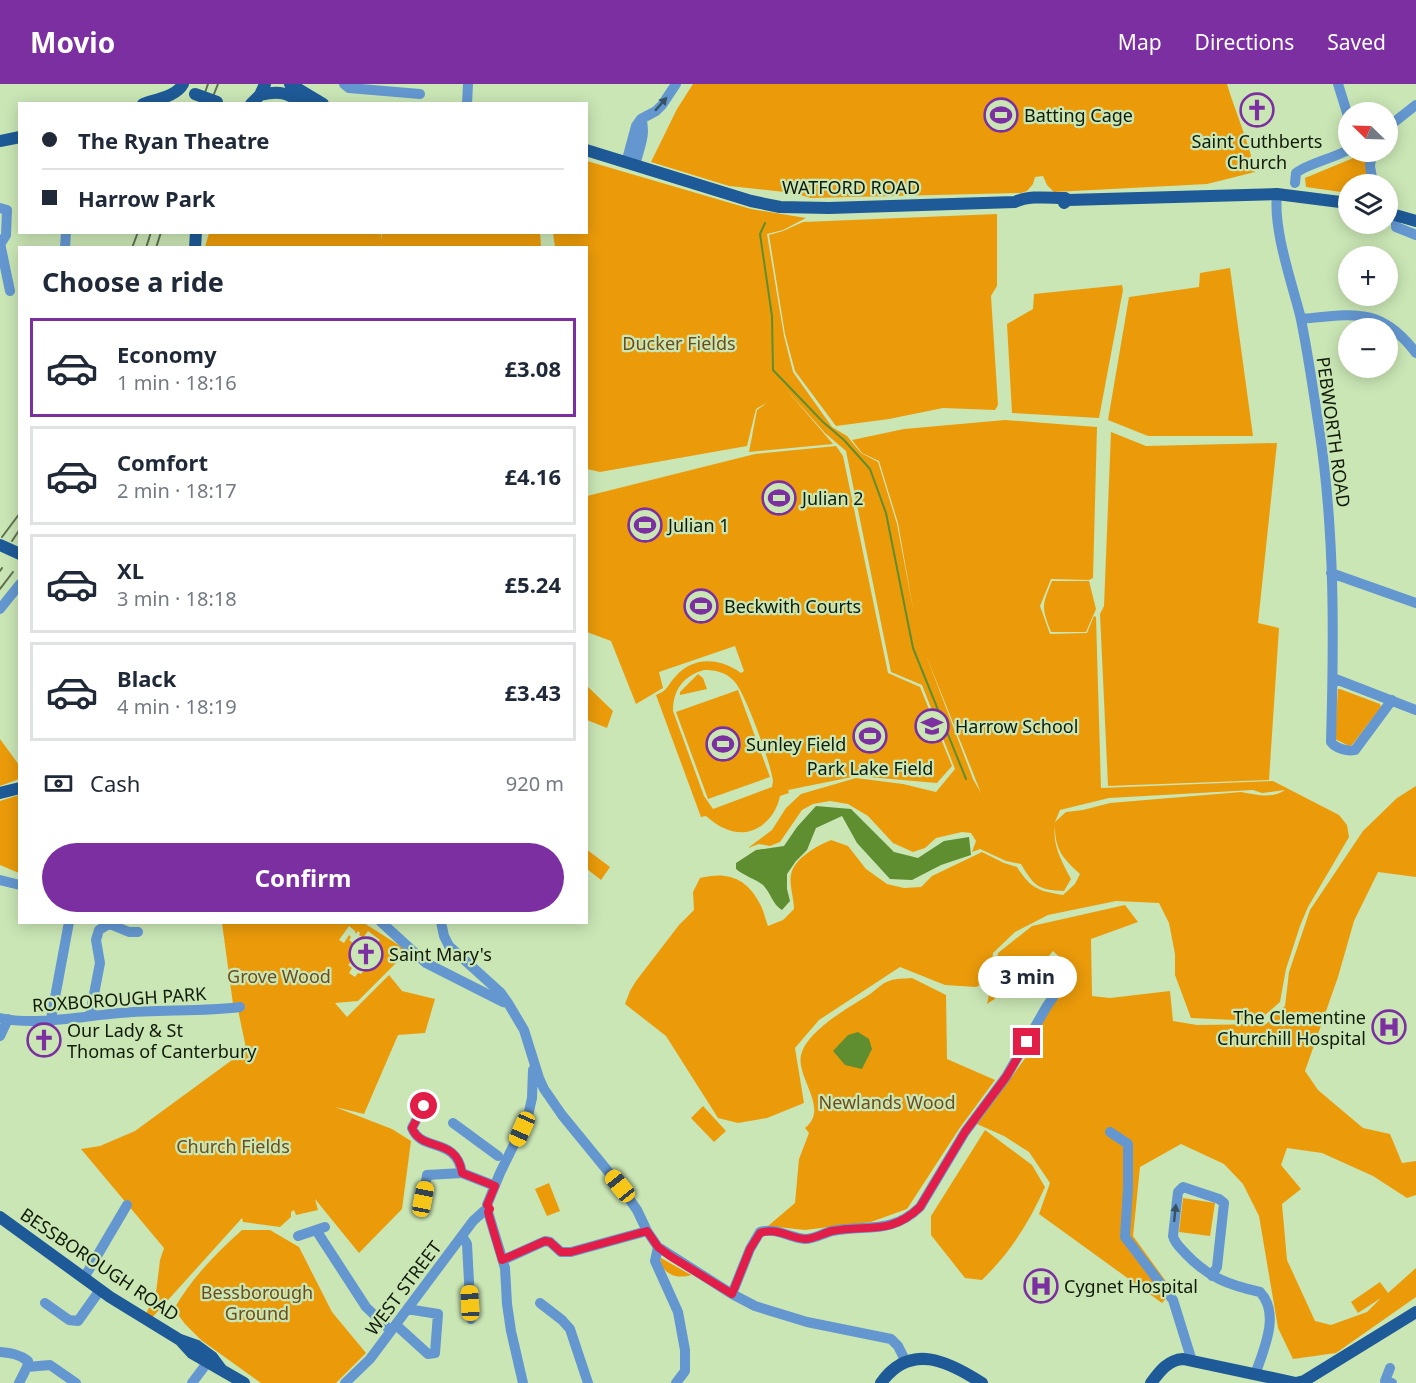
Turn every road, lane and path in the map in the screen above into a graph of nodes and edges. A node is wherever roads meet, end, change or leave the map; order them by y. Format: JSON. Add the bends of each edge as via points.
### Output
{"nodes":[{"id":1,"x":183,"y":84,"type":"edge"},
{"id":2,"x":290,"y":84,"type":"edge"},
{"id":3,"x":344,"y":84,"type":"edge"},
{"id":4,"x":468,"y":84,"type":"edge"},
{"id":5,"x":676,"y":84,"type":"edge"},
{"id":6,"x":1338,"y":84,"type":"edge"},
{"id":7,"x":192,"y":89,"type":"edge"},
{"id":8,"x":259,"y":94,"type":"edge"},
{"id":9,"x":420,"y":94,"type":"dead end"},
{"id":10,"x":170,"y":95,"type":"junction"},
{"id":11,"x":149,"y":102,"type":"edge"},
{"id":12,"x":217,"y":102,"type":"edge"},
{"id":13,"x":301,"y":102,"type":"edge"},
{"id":14,"x":320,"y":102,"type":"edge"},
{"id":15,"x":467,"y":102,"type":"edge"},
{"id":16,"x":1344,"y":102,"type":"edge"},
{"id":17,"x":1416,"y":105,"type":"edge"},
{"id":18,"x":1398,"y":119,"type":"edge"},
{"id":19,"x":18,"y":137,"type":"edge"},
{"id":20,"x":1,"y":139,"type":"edge"},
{"id":21,"x":588,"y":151,"type":"edge"},
{"id":22,"x":1338,"y":156,"type":"edge"},
{"id":23,"x":630,"y":164,"type":"junction"},
{"id":24,"x":1295,"y":183,"type":"dead end"},
{"id":25,"x":1277,"y":194,"type":"junction"},
{"id":26,"x":1338,"y":202,"type":"edge"},
{"id":27,"x":4,"y":209,"type":"edge"},
{"id":28,"x":1398,"y":216,"type":"edge"},
{"id":29,"x":1416,"y":221,"type":"edge"},
{"id":30,"x":1398,"y":228,"type":"edge"},
{"id":31,"x":1416,"y":235,"type":"edge"},
{"id":32,"x":0,"y":243,"type":"edge"},
{"id":33,"x":10,"y":291,"type":"dead end"},
{"id":34,"x":1301,"y":319,"type":"junction"},
{"id":35,"x":1416,"y":353,"type":"edge"},
{"id":36,"x":0,"y":545,"type":"edge"},
{"id":37,"x":18,"y":553,"type":"edge"},
{"id":38,"x":1331,"y":573,"type":"junction"},
{"id":39,"x":18,"y":586,"type":"edge"},
{"id":40,"x":1416,"y":603,"type":"edge"},
{"id":41,"x":0,"y":609,"type":"edge"},
{"id":42,"x":1333,"y":678,"type":"junction"},
{"id":43,"x":1392,"y":700,"type":"junction"},
{"id":44,"x":1416,"y":710,"type":"edge"},
{"id":45,"x":18,"y":788,"type":"edge"},
{"id":46,"x":0,"y":793,"type":"edge"},
{"id":47,"x":0,"y":880,"type":"edge"},
{"id":48,"x":18,"y":884,"type":"edge"},
{"id":49,"x":69,"y":924,"type":"edge"},
{"id":50,"x":383,"y":924,"type":"edge"},
{"id":51,"x":441,"y":924,"type":"edge"},
{"id":52,"x":138,"y":932,"type":"dead end"},
{"id":53,"x":1058,"y":990,"type":"dead end"},
{"id":54,"x":508,"y":1003,"type":"junction"},
{"id":55,"x":240,"y":1007,"type":"dead end"},
{"id":56,"x":90,"y":1015,"type":"junction"},
{"id":57,"x":4,"y":1019,"type":"edge"},
{"id":58,"x":51,"y":1019,"type":"junction"},
{"id":59,"x":0,"y":1036,"type":"edge"},
{"id":60,"x":535,"y":1064,"type":"junction"},
{"id":61,"x":424,"y":1106,"type":"dead end"},
{"id":62,"x":453,"y":1124,"type":"dead end"},
{"id":63,"x":1110,"y":1132,"type":"dead end"},
{"id":64,"x":502,"y":1159,"type":"junction"},
{"id":65,"x":462,"y":1173,"type":"junction"},
{"id":66,"x":495,"y":1186,"type":"junction"},
{"id":67,"x":423,"y":1199,"type":"dead end"},
{"id":68,"x":127,"y":1205,"type":"dead end"},
{"id":69,"x":486,"y":1209,"type":"junction"},
{"id":70,"x":0,"y":1217,"type":"edge"},
{"id":71,"x":647,"y":1231,"type":"junction"},
{"id":72,"x":298,"y":1236,"type":"dead end"},
{"id":73,"x":462,"y":1236,"type":"junction"},
{"id":74,"x":658,"y":1247,"type":"junction"},
{"id":75,"x":502,"y":1260,"type":"junction"},
{"id":76,"x":1212,"y":1276,"type":"junction"},
{"id":77,"x":84,"y":1278,"type":"junction"},
{"id":78,"x":100,"y":1290,"type":"junction"},
{"id":79,"x":732,"y":1294,"type":"junction"},
{"id":80,"x":45,"y":1303,"type":"dead end"},
{"id":81,"x":540,"y":1303,"type":"dead end"},
{"id":82,"x":407,"y":1309,"type":"junction"},
{"id":83,"x":1416,"y":1312,"type":"edge"},
{"id":84,"x":471,"y":1319,"type":"dead end"},
{"id":85,"x":394,"y":1328,"type":"junction"},
{"id":86,"x":180,"y":1340,"type":"junction"},
{"id":87,"x":0,"y":1352,"type":"edge"},
{"id":88,"x":1192,"y":1361,"type":"junction"},
{"id":89,"x":906,"y":1362,"type":"junction"},
{"id":90,"x":207,"y":1363,"type":"junction"},
{"id":91,"x":27,"y":1367,"type":"junction"},
{"id":92,"x":1390,"y":1368,"type":"dead end"},
{"id":93,"x":222,"y":1370,"type":"junction"},
{"id":94,"x":1255,"y":1375,"type":"junction"},
{"id":95,"x":1316,"y":1379,"type":"edge"},
{"id":96,"x":679,"y":1382,"type":"edge"},
{"id":97,"x":19,"y":1383,"type":"edge"},
{"id":98,"x":75,"y":1383,"type":"edge"},
{"id":99,"x":192,"y":1383,"type":"edge"},
{"id":100,"x":244,"y":1383,"type":"edge"},
{"id":101,"x":345,"y":1383,"type":"edge"},
{"id":102,"x":523,"y":1383,"type":"edge"},
{"id":103,"x":588,"y":1383,"type":"edge"},
{"id":104,"x":881,"y":1383,"type":"edge"},
{"id":105,"x":982,"y":1383,"type":"edge"},
{"id":106,"x":1151,"y":1383,"type":"edge"},
{"id":107,"x":1392,"y":1383,"type":"edge"}],
"edges":[{"from":1,"to":10,"type":"main road"},
{"from":2,"to":14,"type":"main road"},
{"from":3,"to":9,"type":"street","via":[[349,88]]},
{"from":4,"to":15,"type":"street"},
{"from":23,"to":5,"type":"street","one_way":true,"via":[[636,126],[656,111]]},
{"from":6,"to":16,"type":"street"},
{"from":7,"to":10,"type":"main road"},
{"from":7,"to":12,"type":"main road","bridge":true},
{"from":8,"to":13,"type":"main road","via":[[287,93]]},
{"from":10,"to":11,"type":"main road"},
{"from":17,"to":18,"type":"street"},
{"from":19,"to":20,"type":"main road"},
{"from":21,"to":23,"type":"main road","name":"WATFORD ROAD"},
{"from":22,"to":24,"type":"street","via":[[1301,169],[1296,173]]},
{"from":23,"to":25,"type":"main road","name":"WATFORD ROAD","via":[[780,207]]},
{"from":25,"to":26,"type":"main road","name":"WATFORD ROAD"},
{"from":25,"to":34,"type":"street","name":"PEBWORTH ROAD","via":[[1278,222]]},
{"from":27,"to":32,"type":"street","via":[[6,235]]},
{"from":28,"to":29,"type":"main road"},
{"from":30,"to":31,"type":"street"},
{"from":32,"to":33,"type":"street"},
{"from":34,"to":35,"type":"street","via":[[1348,314],[1375,318],[1401,335]]},
{"from":34,"to":38,"type":"street","name":"PEBWORTH ROAD","via":[[1320,430]]},
{"from":36,"to":37,"type":"main road","bridge":true},
{"from":38,"to":40,"type":"street"},
{"from":38,"to":42,"type":"street","name":"PEBWORTH ROAD"},
{"from":39,"to":41,"type":"street"},
{"from":42,"to":43,"type":"street"},
{"from":42,"to":43,"type":"street","name":"PEBWORTH ROAD","via":[[1333,745],[1355,750]]},
{"from":43,"to":44,"type":"street"},
{"from":45,"to":46,"type":"main road"},
{"from":47,"to":48,"type":"street"},
{"from":49,"to":58,"type":"street"},
{"from":50,"to":54,"type":"street","via":[[426,963]]},
{"from":51,"to":54,"type":"street","via":[[449,946]]},
{"from":52,"to":56,"type":"street","via":[[112,925],[99,930],[96,940],[100,963]]},
{"from":53,"to":79,"type":"street","via":[[1006,1077],[911,1216],[896,1224],[834,1230],[814,1238],[773,1230],[760,1233]]},
{"from":54,"to":60,"type":"street","via":[[524,1030]]},
{"from":55,"to":56,"type":"street","name":"ROXBOROUGH PARK"},
{"from":56,"to":58,"type":"street","name":"ROXBOROUGH PARK"},
{"from":57,"to":58,"type":"street","name":"ROXBOROUGH PARK"},
{"from":57,"to":59,"type":"street"},
{"from":60,"to":64,"type":"street","name":"WEST STREET","via":[[531,1107]]},
{"from":60,"to":71,"type":"street","via":[[541,1083],[558,1110],[620,1186]]},
{"from":61,"to":65,"type":"street","via":[[413,1130],[423,1140],[452,1152]]},
{"from":62,"to":64,"type":"street"},
{"from":63,"to":88,"type":"street","via":[[1128,1144],[1125,1237],[1173,1300]]},
{"from":64,"to":66,"type":"street","name":"WEST STREET"},
{"from":65,"to":66,"type":"street"},
{"from":65,"to":67,"type":"street","via":[[427,1175]]},
{"from":66,"to":69,"type":"street","name":"WEST STREET"},
{"from":68,"to":77,"type":"street"},
{"from":69,"to":73,"type":"street","name":"WEST STREET"},
{"from":69,"to":75,"type":"street"},
{"from":70,"to":77,"type":"main road","name":"BESSBOROUGH ROAD"},
{"from":71,"to":74,"type":"street"},
{"from":71,"to":75,"type":"street","via":[[571,1252],[561,1252],[545,1241]]},
{"from":72,"to":85,"type":"street","via":[[320,1229],[366,1307]]},
{"from":73,"to":82,"type":"street","name":"WEST STREET"},
{"from":73,"to":84,"type":"street","via":[[468,1244]]},
{"from":74,"to":79,"type":"street"},
{"from":74,"to":96,"type":"street","via":[[655,1261],[678,1312],[685,1350],[685,1371]]},
{"from":75,"to":102,"type":"street"},
{"from":76,"to":76,"type":"street","one_way":true,"via":[[1197,1265],[1173,1236],[1178,1192],[1183,1187],[1224,1203],[1217,1267]]},
{"from":76,"to":94,"type":"street","via":[[1260,1292],[1269,1304],[1270,1327]]},
{"from":77,"to":78,"type":"main road","name":"BESSBOROUGH ROAD"},
{"from":78,"to":80,"type":"street","via":[[78,1321],[69,1320]]},
{"from":78,"to":86,"type":"main road","name":"BESSBOROUGH ROAD"},
{"from":79,"to":89,"type":"street","via":[[777,1314],[891,1339]]},
{"from":81,"to":103,"type":"street","via":[[570,1329]]},
{"from":82,"to":85,"type":"street","name":"WEST STREET"},
{"from":82,"to":85,"type":"street","via":[[438,1314],[435,1353],[426,1352]]},
{"from":83,"to":95,"type":"main road"},
{"from":85,"to":101,"type":"street","name":"WEST STREET"},
{"from":86,"to":90,"type":"main road","name":"BESSBOROUGH ROAD"},
{"from":86,"to":93,"type":"main road","name":"BESSBOROUGH ROAD","via":[[197,1346]]},
{"from":87,"to":91,"type":"street","via":[[21,1356],[28,1361]]},
{"from":88,"to":94,"type":"main road"},
{"from":88,"to":106,"type":"main road","via":[[1175,1360],[1167,1364]]},
{"from":89,"to":104,"type":"main road","via":[[890,1371]]},
{"from":89,"to":105,"type":"main road","via":[[933,1359]]},
{"from":90,"to":93,"type":"main road","name":"BESSBOROUGH ROAD"},
{"from":90,"to":99,"type":"street"},
{"from":91,"to":97,"type":"street"},
{"from":91,"to":98,"type":"street","via":[[50,1365]]},
{"from":92,"to":107,"type":"street","via":[[1386,1381]]},
{"from":93,"to":100,"type":"main road","name":"BESSBOROUGH ROAD"},
{"from":94,"to":95,"type":"main road","via":[[1296,1383]]}]}
